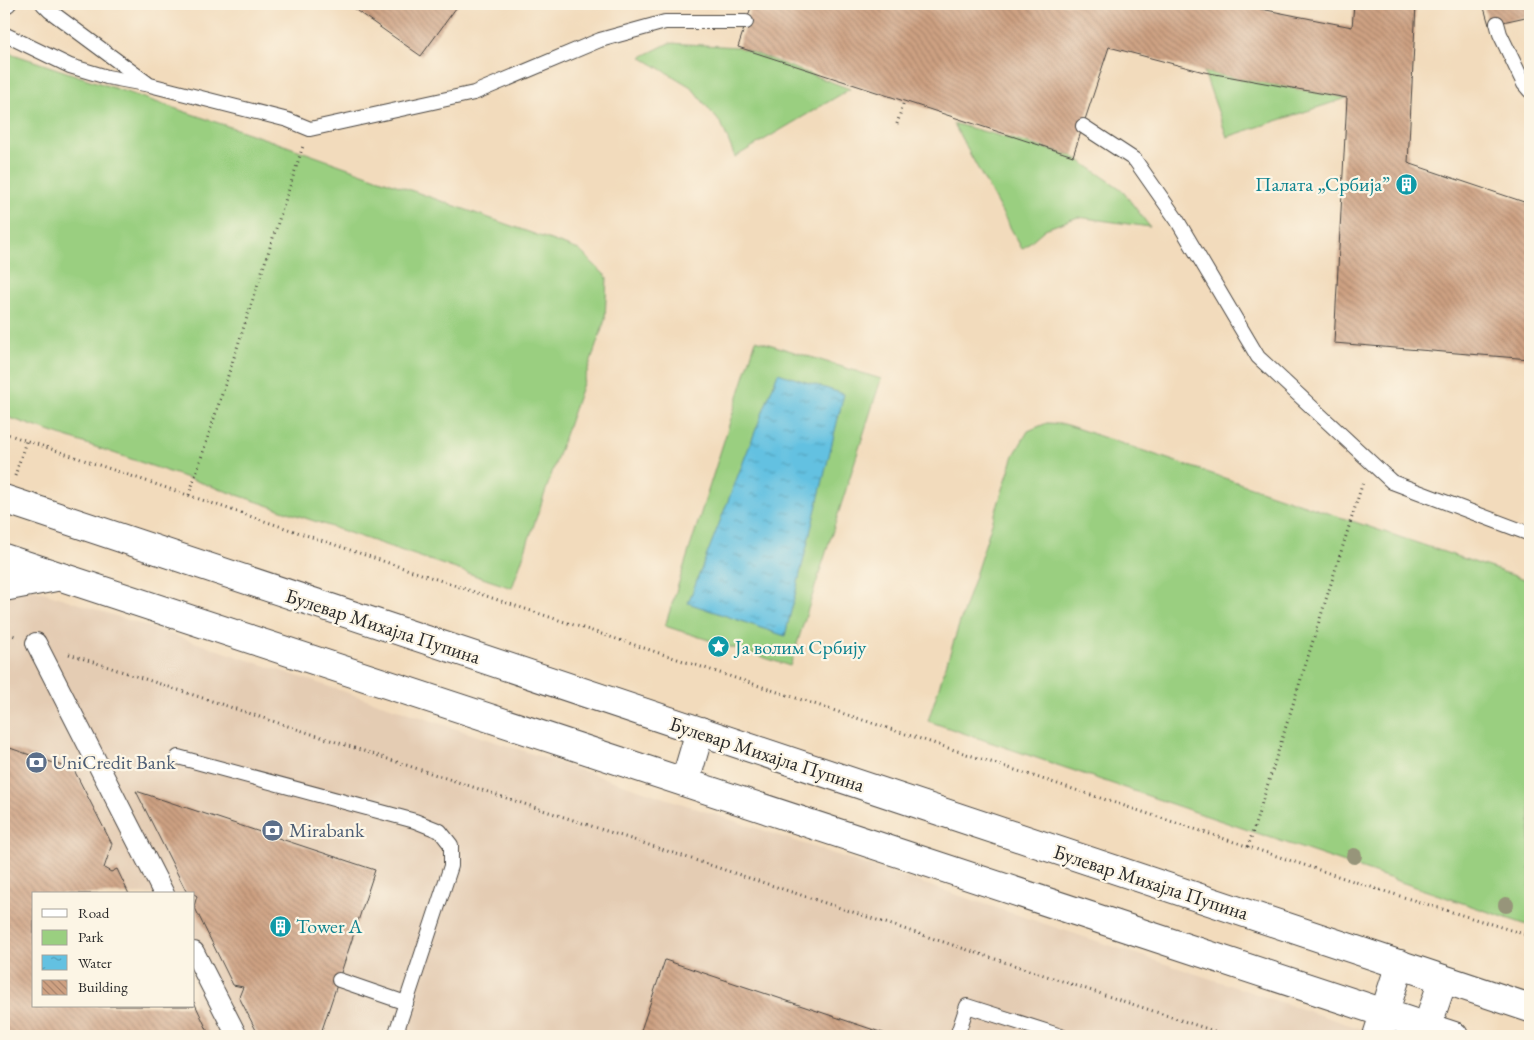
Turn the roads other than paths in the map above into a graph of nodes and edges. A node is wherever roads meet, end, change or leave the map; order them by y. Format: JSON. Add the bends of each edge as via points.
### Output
{"nodes":[{"id":1,"x":9,"y":4,"type":"edge"},
{"id":2,"x":43,"y":4,"type":"edge"},
{"id":3,"x":4,"y":8,"type":"edge"},
{"id":4,"x":746,"y":22,"type":"dead end"},
{"id":5,"x":1497,"y":23,"type":"dead end"},
{"id":6,"x":4,"y":34,"type":"edge"},
{"id":7,"x":150,"y":85,"type":"junction"},
{"id":8,"x":1530,"y":91,"type":"edge"},
{"id":9,"x":1083,"y":126,"type":"dead end"},
{"id":10,"x":4,"y":499,"type":"edge"},
{"id":11,"x":1530,"y":534,"type":"edge"},
{"id":12,"x":4,"y":558,"type":"edge"},
{"id":13,"x":59,"y":576,"type":"junction"},
{"id":14,"x":4,"y":588,"type":"edge"},
{"id":15,"x":36,"y":643,"type":"road end"},
{"id":16,"x":700,"y":731,"type":"junction"},
{"id":17,"x":178,"y":757,"type":"dead end"},
{"id":18,"x":685,"y":782,"type":"junction"},
{"id":19,"x":163,"y":892,"type":"edge"},
{"id":20,"x":195,"y":954,"type":"edge"},
{"id":21,"x":1400,"y":964,"type":"junction"},
{"id":22,"x":339,"y":980,"type":"dead end"},
{"id":23,"x":1442,"y":980,"type":"junction"},
{"id":24,"x":406,"y":1003,"type":"junction"},
{"id":25,"x":1530,"y":1008,"type":"edge"},
{"id":26,"x":1381,"y":1025,"type":"edge"},
{"id":27,"x":1425,"y":1032,"type":"edge"},
{"id":28,"x":237,"y":1036,"type":"edge"},
{"id":29,"x":395,"y":1036,"type":"edge"},
{"id":30,"x":957,"y":1036,"type":"edge"},
{"id":31,"x":1061,"y":1036,"type":"edge"},
{"id":32,"x":1454,"y":1036,"type":"edge"}],
"edges":[{"from":1,"to":3,"type":"lane"},
{"from":2,"to":7,"type":"lane"},
{"from":4,"to":7,"type":"lane","via":[[665,22],[600,40],[474,93],[310,129],[288,120]]},
{"from":5,"to":8,"type":"lane"},
{"from":6,"to":7,"type":"lane","via":[[70,66]]},
{"from":9,"to":11,"type":"lane","via":[[1135,160],[1177,220],[1258,357],[1392,482]]},
{"from":10,"to":16,"type":"main road","name":"Булевар Михајла Пупина"},
{"from":12,"to":13,"type":"main road"},
{"from":13,"to":14,"type":"main road"},
{"from":13,"to":18,"type":"main road"},
{"from":15,"to":19,"type":"street"},
{"from":16,"to":18,"type":"main road"},
{"from":16,"to":21,"type":"main road","name":"Булевар Михајла Пупина"},
{"from":17,"to":24,"type":"lane","via":[[414,821],[440,831],[451,845],[451,866]]},
{"from":18,"to":26,"type":"main road"},
{"from":20,"to":28,"type":"street"},
{"from":21,"to":23,"type":"main road","name":"Булевар Михајла Пупина"},
{"from":21,"to":26,"type":"main road"},
{"from":22,"to":24,"type":"lane"},
{"from":23,"to":25,"type":"main road","name":"Булевар Михајла Пупина"},
{"from":23,"to":27,"type":"main road"},
{"from":24,"to":29,"type":"lane"},
{"from":26,"to":27,"type":"main road"},
{"from":27,"to":32,"type":"main road"},
{"from":30,"to":31,"type":"lane","via":[[967,1006]]}]}
